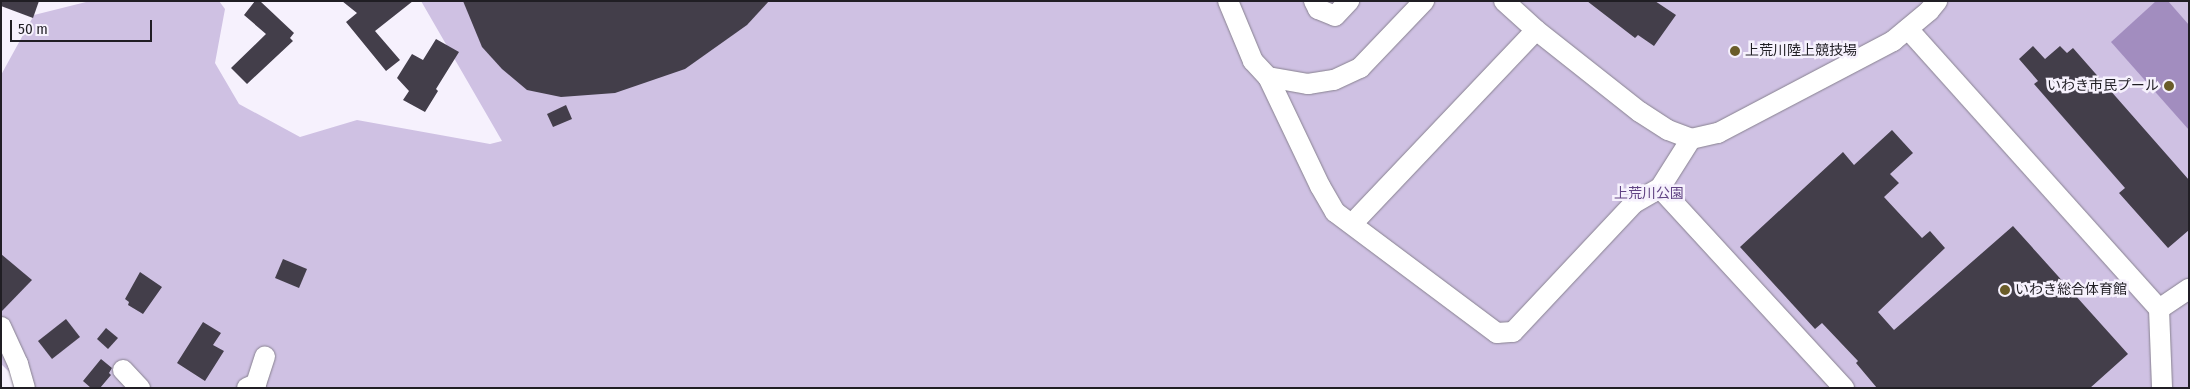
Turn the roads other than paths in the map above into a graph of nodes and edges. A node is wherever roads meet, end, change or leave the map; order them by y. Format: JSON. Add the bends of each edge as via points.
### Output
{"nodes":[{"id":1,"x":1228,"y":1,"type":"edge"},
{"id":2,"x":1314,"y":1,"type":"edge"},
{"id":3,"x":1349,"y":1,"type":"edge"},
{"id":4,"x":1424,"y":1,"type":"edge"},
{"id":5,"x":1504,"y":1,"type":"edge"},
{"id":6,"x":1937,"y":1,"type":"edge"},
{"id":7,"x":1908,"y":29,"type":"junction"},
{"id":8,"x":1536,"y":30,"type":"junction"},
{"id":9,"x":1268,"y":77,"type":"junction"},
{"id":10,"x":1691,"y":139,"type":"junction"},
{"id":11,"x":1660,"y":188,"type":"junction"},
{"id":12,"x":1352,"y":224,"type":"junction"},
{"id":13,"x":2189,"y":289,"type":"edge"},
{"id":14,"x":2160,"y":309,"type":"junction"},
{"id":15,"x":1,"y":327,"type":"edge"},
{"id":16,"x":265,"y":356,"type":"dead end"},
{"id":17,"x":123,"y":370,"type":"dead end"},
{"id":18,"x":25,"y":388,"type":"edge"},
{"id":19,"x":140,"y":388,"type":"edge"},
{"id":20,"x":247,"y":388,"type":"edge"},
{"id":21,"x":1844,"y":388,"type":"edge"},
{"id":22,"x":2162,"y":388,"type":"edge"}],
"edges":[{"from":1,"to":9,"type":"street","via":[[1253,61]]},
{"from":2,"to":3,"type":"street","via":[[1318,9],[1336,16]]},
{"from":4,"to":9,"type":"street","via":[[1360,68],[1334,80],[1308,84]]},
{"from":5,"to":8,"type":"street"},
{"from":6,"to":7,"type":"street"},
{"from":7,"to":10,"type":"street","via":[[1893,41],[1718,133]]},
{"from":7,"to":14,"type":"street"},
{"from":8,"to":10,"type":"street","via":[[1640,112],[1668,130]]},
{"from":8,"to":12,"type":"street"},
{"from":9,"to":12,"type":"street","via":[[1320,186],[1335,212]]},
{"from":10,"to":11,"type":"street"},
{"from":11,"to":12,"type":"street","via":[[1634,203],[1513,332],[1497,333]]},
{"from":11,"to":21,"type":"street"},
{"from":13,"to":14,"type":"street"},
{"from":14,"to":22,"type":"street"},
{"from":15,"to":18,"type":"street"},
{"from":16,"to":20,"type":"street","via":[[256,384]]},
{"from":17,"to":19,"type":"street"}]}
